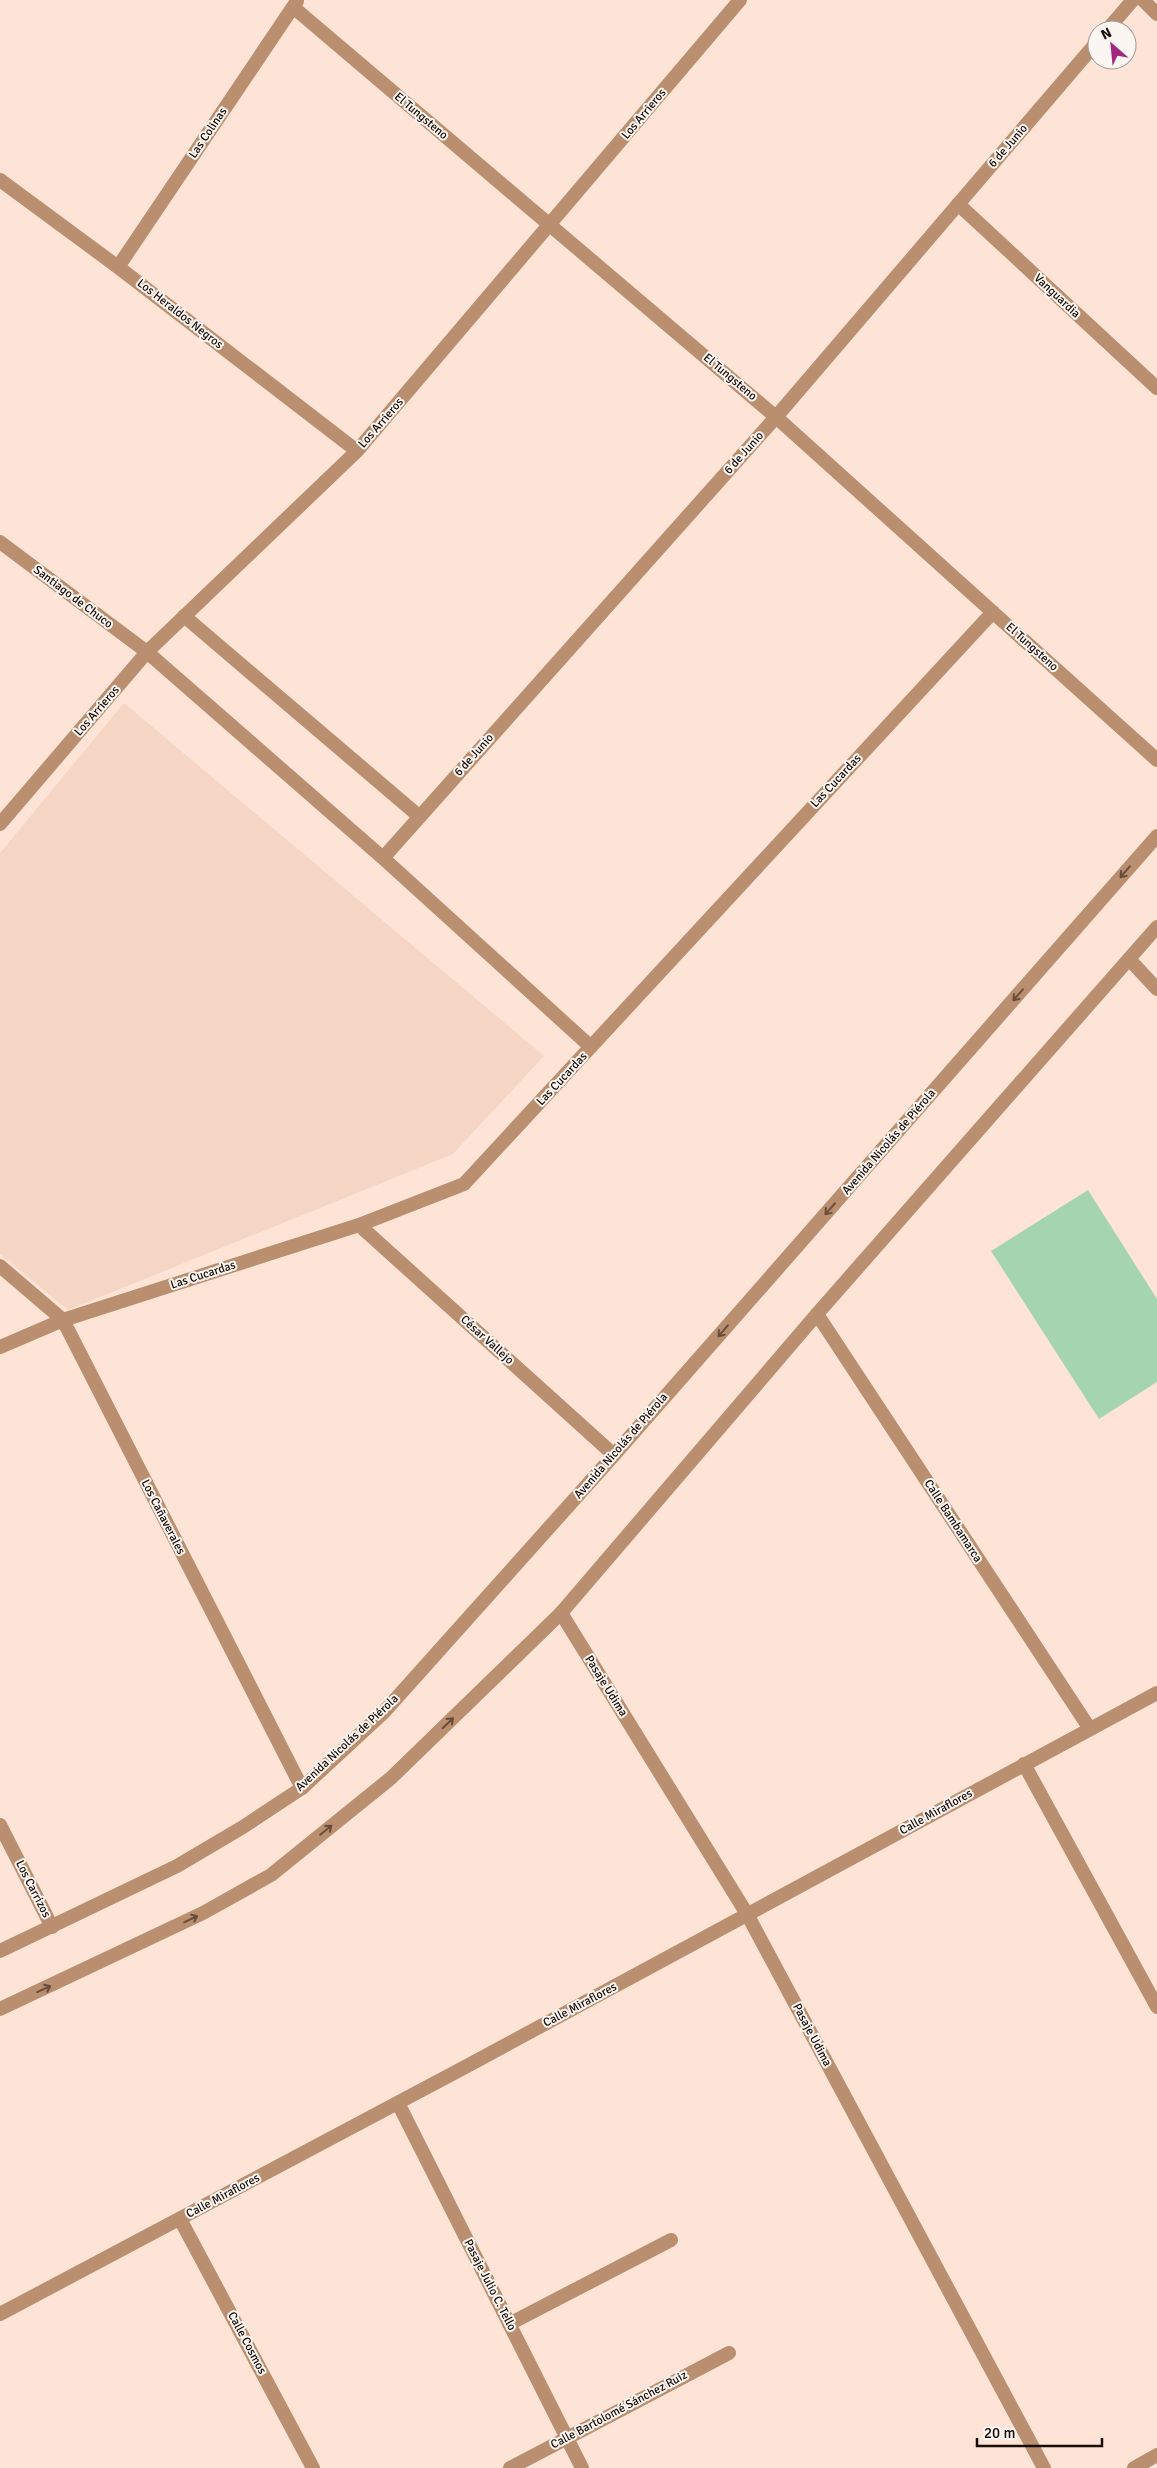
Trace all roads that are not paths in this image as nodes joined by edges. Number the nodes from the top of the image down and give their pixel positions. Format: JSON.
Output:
{"nodes":[{"id":1,"x":740,"y":0,"type":"edge"},
{"id":2,"x":1133,"y":0,"type":"edge"},
{"id":3,"x":1142,"y":0,"type":"edge"},
{"id":4,"x":295,"y":3,"type":"edge"},
{"id":5,"x":1157,"y":14,"type":"edge"},
{"id":6,"x":1116,"y":20,"type":"edge"},
{"id":7,"x":1087,"y":54,"type":"edge"},
{"id":8,"x":0,"y":180,"type":"edge"},
{"id":9,"x":958,"y":204,"type":"junction"},
{"id":10,"x":550,"y":225,"type":"junction"},
{"id":11,"x":118,"y":267,"type":"junction"},
{"id":12,"x":1157,"y":388,"type":"edge"},
{"id":13,"x":776,"y":416,"type":"junction"},
{"id":14,"x":357,"y":451,"type":"junction"},
{"id":15,"x":0,"y":542,"type":"edge"},
{"id":16,"x":993,"y":612,"type":"junction"},
{"id":17,"x":184,"y":616,"type":"junction"},
{"id":18,"x":147,"y":652,"type":"junction"},
{"id":19,"x":1157,"y":760,"type":"edge"},
{"id":20,"x":420,"y":817,"type":"junction"},
{"id":21,"x":0,"y":824,"type":"edge"},
{"id":22,"x":1157,"y":836,"type":"edge"},
{"id":23,"x":383,"y":858,"type":"junction"},
{"id":24,"x":1157,"y":927,"type":"edge"},
{"id":25,"x":1129,"y":959,"type":"junction"},
{"id":26,"x":1157,"y":989,"type":"edge"},
{"id":27,"x":591,"y":1047,"type":"junction"},
{"id":28,"x":359,"y":1225,"type":"junction"},
{"id":29,"x":0,"y":1266,"type":"edge"},
{"id":30,"x":817,"y":1314,"type":"junction"},
{"id":31,"x":62,"y":1320,"type":"junction"},
{"id":32,"x":0,"y":1347,"type":"edge"},
{"id":33,"x":614,"y":1455,"type":"junction"},
{"id":34,"x":561,"y":1613,"type":"junction"},
{"id":35,"x":1157,"y":1693,"type":"edge"},
{"id":36,"x":1090,"y":1729,"type":"junction"},
{"id":37,"x":1024,"y":1764,"type":"junction"},
{"id":38,"x":302,"y":1788,"type":"junction"},
{"id":39,"x":0,"y":1825,"type":"edge"},
{"id":40,"x":748,"y":1914,"type":"junction"},
{"id":41,"x":52,"y":1927,"type":"junction"},
{"id":42,"x":0,"y":1951,"type":"edge"},
{"id":43,"x":1157,"y":2007,"type":"edge"},
{"id":44,"x":0,"y":2009,"type":"edge"},
{"id":45,"x":398,"y":2103,"type":"junction"},
{"id":46,"x":180,"y":2219,"type":"junction"},
{"id":47,"x":671,"y":2240,"type":"dead end"},
{"id":48,"x":0,"y":2314,"type":"edge"},
{"id":49,"x":509,"y":2324,"type":"junction"},
{"id":50,"x":729,"y":2353,"type":"dead end"},
{"id":51,"x":567,"y":2438,"type":"junction"},
{"id":52,"x":1157,"y":2455,"type":"edge"},
{"id":53,"x":313,"y":2468,"type":"edge"},
{"id":54,"x":510,"y":2468,"type":"edge"},
{"id":55,"x":582,"y":2468,"type":"edge"},
{"id":56,"x":1044,"y":2468,"type":"edge"},
{"id":57,"x":1134,"y":2468,"type":"edge"}],
"edges":[{"from":1,"to":10,"type":"street","name":"Los Arrieros"},
{"from":2,"to":6,"type":"street"},
{"from":3,"to":5,"type":"street"},
{"from":4,"to":10,"type":"street","name":"El Tungsteno"},
{"from":4,"to":11,"type":"street","name":"Las Colinas"},
{"from":7,"to":9,"type":"street","name":"6 de Junio"},
{"from":8,"to":11,"type":"street","name":"Los Heraldos Negros"},
{"from":9,"to":12,"type":"street","name":"Vanguardia"},
{"from":9,"to":13,"type":"street","name":"6 de Junio"},
{"from":10,"to":13,"type":"street","name":"El Tungsteno"},
{"from":10,"to":14,"type":"street","name":"Los Arrieros"},
{"from":11,"to":14,"type":"street","name":"Los Heraldos Negros"},
{"from":13,"to":16,"type":"street","name":"El Tungsteno"},
{"from":13,"to":20,"type":"street","name":"6 de Junio"},
{"from":14,"to":17,"type":"street","name":"Los Arrieros"},
{"from":15,"to":18,"type":"street","name":"Santiago de Chuco"},
{"from":16,"to":19,"type":"street","name":"El Tungsteno"},
{"from":16,"to":27,"type":"street","name":"Las Cucardas"},
{"from":17,"to":18,"type":"street","name":"Los Arrieros"},
{"from":17,"to":20,"type":"street"},
{"from":18,"to":21,"type":"street","name":"Los Arrieros"},
{"from":18,"to":23,"type":"street","name":"Santiago de Chuco"},
{"from":20,"to":23,"type":"street","name":"6 de Junio"},
{"from":22,"to":33,"type":"street","name":"Avenida Nicolás de Piérola","one_way":true},
{"from":23,"to":27,"type":"street","name":"Santiago de Chuco"},
{"from":24,"to":25,"type":"street"},
{"from":25,"to":26,"type":"street"},
{"from":25,"to":30,"type":"street"},
{"from":27,"to":28,"type":"street","name":"Las Cucardas"},
{"from":28,"to":31,"type":"street","name":"Las Cucardas"},
{"from":28,"to":33,"type":"street","name":"César Vallejo"},
{"from":29,"to":31,"type":"street","name":"Los Cañaverales"},
{"from":30,"to":34,"type":"street"},
{"from":30,"to":36,"type":"street","name":"Calle Bambamarca"},
{"from":31,"to":32,"type":"street","name":"Las Cucardas"},
{"from":31,"to":38,"type":"street","name":"Los Cañaverales"},
{"from":33,"to":38,"type":"street","name":"Avenida Nicolás de Piérola"},
{"from":34,"to":40,"type":"street","name":"Pasaje Udima"},
{"from":44,"to":34,"type":"street","one_way":true},
{"from":35,"to":36,"type":"street","name":"Calle Miraflores"},
{"from":36,"to":37,"type":"street","name":"Calle Miraflores"},
{"from":37,"to":40,"type":"street","name":"Calle Miraflores"},
{"from":37,"to":43,"type":"street"},
{"from":38,"to":41,"type":"street","name":"Avenida Nicolás de Piérola"},
{"from":39,"to":41,"type":"street","name":"Los Carrizos"},
{"from":40,"to":45,"type":"street","name":"Calle Miraflores"},
{"from":40,"to":56,"type":"street","name":"Pasaje Udima"},
{"from":41,"to":42,"type":"street","name":"Avenida Nicolás de Piérola"},
{"from":45,"to":46,"type":"street","name":"Calle Miraflores"},
{"from":45,"to":49,"type":"street","name":"Pasaje Julio C. Tello"},
{"from":46,"to":48,"type":"street","name":"Calle Miraflores"},
{"from":46,"to":53,"type":"street","name":"Calle Cosmos"},
{"from":47,"to":49,"type":"street"},
{"from":49,"to":51,"type":"street","name":"Pasaje Julio C. Tello"},
{"from":50,"to":51,"type":"street","name":"Calle Bartolomé Sánchez Ruiz"},
{"from":51,"to":54,"type":"street","name":"Calle Bartolomé Sánchez Ruiz"},
{"from":51,"to":55,"type":"street","name":"Pasaje Julio C. Tello"},
{"from":52,"to":57,"type":"street"}]}
